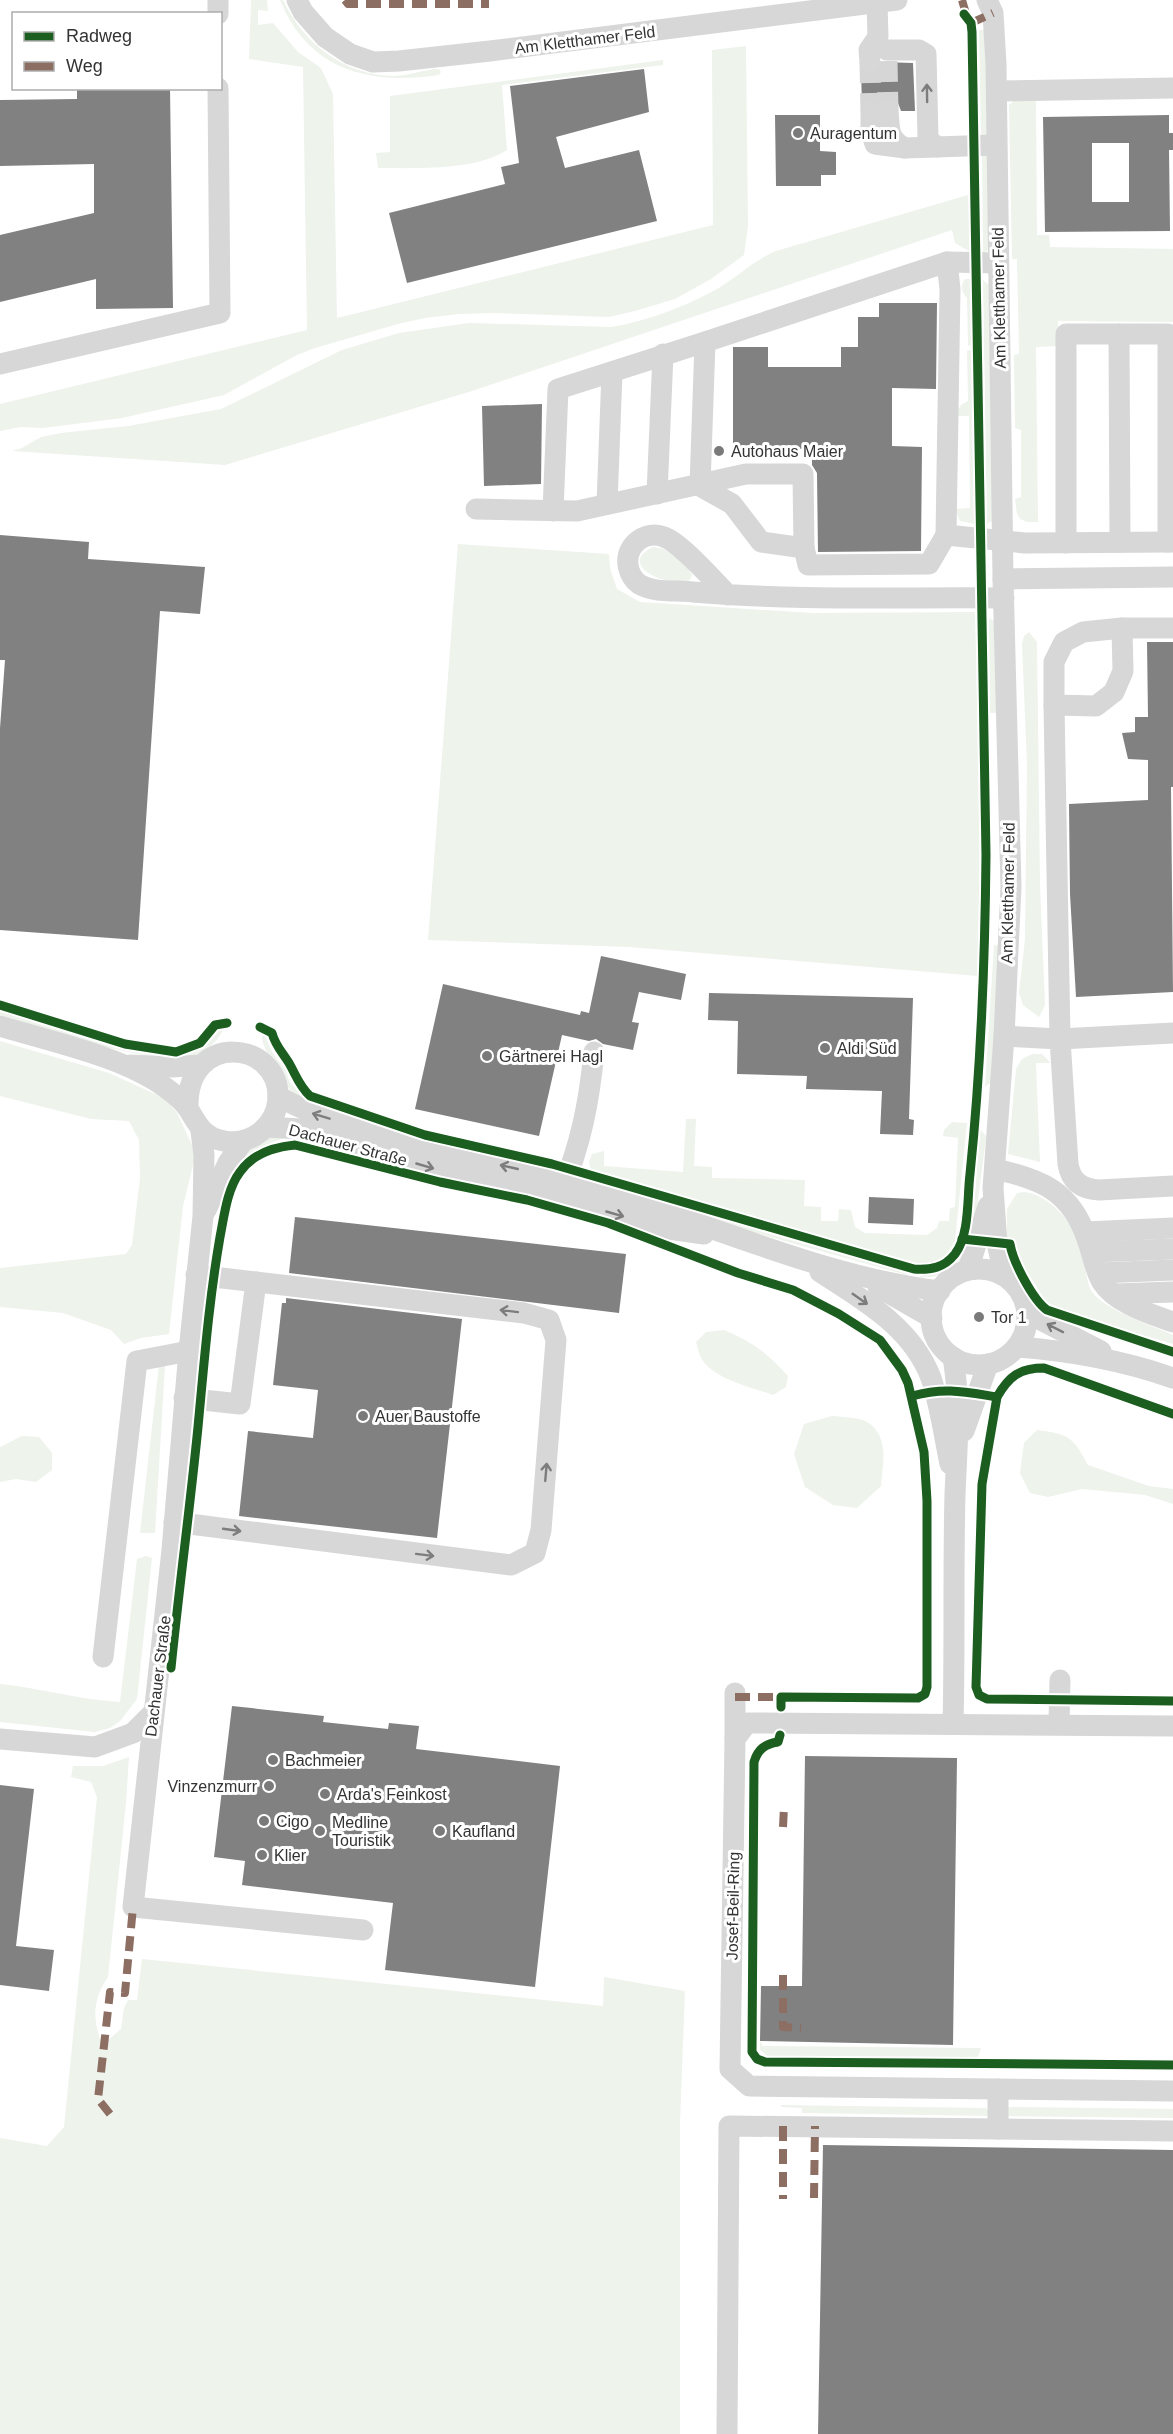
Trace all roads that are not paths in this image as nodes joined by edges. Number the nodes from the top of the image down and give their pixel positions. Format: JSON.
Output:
{"nodes":[{"id":1,"x":297,"y":0,"type":"edge"},
{"id":2,"x":987,"y":0,"type":"edge"},
{"id":3,"x":887,"y":1,"type":"edge"},
{"id":4,"x":1173,"y":88,"type":"edge"},
{"id":5,"x":218,"y":90,"type":"edge"},
{"id":6,"x":997,"y":91,"type":"junction"},
{"id":7,"x":880,"y":111,"type":"tunnel mouth"},
{"id":8,"x":996,"y":145,"type":"junction"},
{"id":9,"x":938,"y":147,"type":"junction"},
{"id":10,"x":947,"y":262,"type":"junction"},
{"id":11,"x":998,"y":263,"type":"junction"},
{"id":12,"x":1119,"y":334,"type":"junction"},
{"id":13,"x":705,"y":342,"type":"junction"},
{"id":14,"x":663,"y":354,"type":"junction"},
{"id":15,"x":0,"y":364,"type":"edge"},
{"id":16,"x":612,"y":372,"type":"junction"},
{"id":17,"x":700,"y":486,"type":"junction"},
{"id":18,"x":657,"y":494,"type":"junction"},
{"id":19,"x":607,"y":504,"type":"junction"},
{"id":20,"x":476,"y":509,"type":"dead end"},
{"id":21,"x":553,"y":511,"type":"junction"},
{"id":22,"x":946,"y":535,"type":"junction"},
{"id":23,"x":1003,"y":542,"type":"junction"},
{"id":24,"x":1120,"y":542,"type":"junction"},
{"id":25,"x":1171,"y":542,"type":"edge"},
{"id":26,"x":1066,"y":543,"type":"junction"},
{"id":27,"x":806,"y":557,"type":"junction"},
{"id":28,"x":1173,"y":577,"type":"edge"},
{"id":29,"x":1004,"y":589,"type":"junction"},
{"id":30,"x":728,"y":595,"type":"dead end"},
{"id":31,"x":811,"y":597,"type":"junction"},
{"id":32,"x":1122,"y":628,"type":"junction"},
{"id":33,"x":1173,"y":628,"type":"edge"},
{"id":34,"x":1054,"y":705,"type":"junction"},
{"id":35,"x":0,"y":1026,"type":"edge"},
{"id":36,"x":1173,"y":1033,"type":"edge"},
{"id":37,"x":1004,"y":1036,"type":"junction"},
{"id":38,"x":1060,"y":1039,"type":"junction"},
{"id":39,"x":594,"y":1052,"type":"dead end"},
{"id":40,"x":123,"y":1065,"type":"junction"},
{"id":41,"x":201,"y":1065,"type":"junction"},
{"id":42,"x":278,"y":1096,"type":"junction"},
{"id":43,"x":188,"y":1108,"type":"junction"},
{"id":44,"x":267,"y":1127,"type":"junction"},
{"id":45,"x":201,"y":1131,"type":"junction"},
{"id":46,"x":243,"y":1141,"type":"junction"},
{"id":47,"x":994,"y":1179,"type":"junction"},
{"id":48,"x":1173,"y":1186,"type":"edge"},
{"id":49,"x":562,"y":1189,"type":"junction"},
{"id":50,"x":1071,"y":1192,"type":"junction"},
{"id":51,"x":203,"y":1216,"type":"junction"},
{"id":52,"x":1173,"y":1228,"type":"edge"},
{"id":53,"x":1085,"y":1232,"type":"junction"},
{"id":54,"x":1173,"y":1249,"type":"edge"},
{"id":55,"x":1092,"y":1252,"type":"junction"},
{"id":56,"x":794,"y":1256,"type":"junction"},
{"id":57,"x":969,"y":1270,"type":"junction"},
{"id":58,"x":1173,"y":1270,"type":"edge"},
{"id":59,"x":1099,"y":1273,"type":"junction"},
{"id":60,"x":1004,"y":1274,"type":"junction"},
{"id":61,"x":196,"y":1275,"type":"junction"},
{"id":62,"x":862,"y":1278,"type":"junction"},
{"id":63,"x":256,"y":1282,"type":"junction"},
{"id":64,"x":940,"y":1291,"type":"junction"},
{"id":65,"x":1173,"y":1292,"type":"edge"},
{"id":66,"x":1116,"y":1294,"type":"junction"},
{"id":67,"x":1173,"y":1311,"type":"edge"},
{"id":68,"x":1145,"y":1312,"type":"junction"},
{"id":69,"x":1027,"y":1313,"type":"junction"},
{"id":70,"x":932,"y":1318,"type":"junction"},
{"id":71,"x":1173,"y":1322,"type":"edge"},
{"id":72,"x":1017,"y":1347,"type":"junction"},
{"id":73,"x":189,"y":1351,"type":"junction"},
{"id":74,"x":953,"y":1357,"type":"junction"},
{"id":75,"x":1121,"y":1361,"type":"junction"},
{"id":76,"x":988,"y":1365,"type":"junction"},
{"id":77,"x":1173,"y":1378,"type":"edge"},
{"id":78,"x":184,"y":1398,"type":"junction"},
{"id":79,"x":959,"y":1449,"type":"junction"},
{"id":80,"x":956,"y":1493,"type":"junction"},
{"id":81,"x":174,"y":1522,"type":"junction"},
{"id":82,"x":103,"y":1657,"type":"dead end"},
{"id":83,"x":1060,"y":1680,"type":"dead end"},
{"id":84,"x":735,"y":1693,"type":"dead end"},
{"id":85,"x":153,"y":1713,"type":"junction"},
{"id":86,"x":953,"y":1723,"type":"junction"},
{"id":87,"x":1059,"y":1724,"type":"junction"},
{"id":88,"x":1173,"y":1726,"type":"edge"},
{"id":89,"x":0,"y":1739,"type":"edge"},
{"id":90,"x":735,"y":1739,"type":"junction"},
{"id":91,"x":363,"y":1930,"type":"dead end"},
{"id":92,"x":998,"y":2089,"type":"junction"},
{"id":93,"x":1173,"y":2091,"type":"edge"},
{"id":94,"x":998,"y":2129,"type":"junction"},
{"id":95,"x":1173,"y":2131,"type":"edge"},
{"id":96,"x":727,"y":2434,"type":"edge"}],
"edges":[{"from":1,"to":3,"type":"street","name":"Am Kletthamer Feld"},
{"from":2,"to":6,"type":"street","name":"Am Kletthamer Feld"},
{"from":9,"to":3,"type":"street","one_way":true},
{"from":4,"to":6,"type":"street"},
{"from":5,"to":15,"type":"street"},
{"from":6,"to":8,"type":"street","name":"Am Kletthamer Feld"},
{"from":7,"to":9,"type":"street"},
{"from":8,"to":9,"type":"street"},
{"from":8,"to":11,"type":"street","name":"Am Kletthamer Feld"},
{"from":10,"to":11,"type":"street"},
{"from":10,"to":13,"type":"street"},
{"from":10,"to":22,"type":"street"},
{"from":11,"to":23,"type":"street","name":"Am Kletthamer Feld"},
{"from":12,"to":24,"type":"street"},
{"from":12,"to":25,"type":"street"},
{"from":12,"to":26,"type":"street"},
{"from":13,"to":14,"type":"street"},
{"from":13,"to":17,"type":"street"},
{"from":14,"to":16,"type":"street"},
{"from":14,"to":18,"type":"street"},
{"from":16,"to":19,"type":"street"},
{"from":16,"to":21,"type":"street"},
{"from":17,"to":18,"type":"street"},
{"from":17,"to":27,"type":"street"},
{"from":17,"to":27,"type":"street"},
{"from":18,"to":19,"type":"street"},
{"from":19,"to":21,"type":"street"},
{"from":20,"to":21,"type":"street"},
{"from":22,"to":23,"type":"street"},
{"from":22,"to":27,"type":"street"},
{"from":23,"to":26,"type":"street"},
{"from":23,"to":29,"type":"street","name":"Am Kletthamer Feld"},
{"from":24,"to":25,"type":"street"},
{"from":24,"to":26,"type":"street"},
{"from":27,"to":31,"type":"street"},
{"from":28,"to":29,"type":"street"},
{"from":29,"to":31,"type":"street"},
{"from":29,"to":37,"type":"street","name":"Am Kletthamer Feld"},
{"from":30,"to":31,"type":"street"},
{"from":32,"to":33,"type":"street"},
{"from":32,"to":34,"type":"street"},
{"from":32,"to":34,"type":"street"},
{"from":34,"to":38,"type":"street"},
{"from":35,"to":40,"type":"street","name":"Dachauer Straße"},
{"from":36,"to":38,"type":"street"},
{"from":37,"to":38,"type":"street"},
{"from":37,"to":47,"type":"street","name":"Am Kletthamer Feld"},
{"from":38,"to":50,"type":"street"},
{"from":39,"to":49,"type":"street"},
{"from":40,"to":41,"type":"street","name":"Dachauer Straße"},
{"from":40,"to":43,"type":"street","name":"Dachauer Straße"},
{"from":41,"to":42,"type":"street","name":"Dachauer Straße"},
{"from":41,"to":43,"type":"street"},
{"from":42,"to":44,"type":"street","name":"Dachauer Straße"},
{"from":49,"to":42,"type":"street","name":"Dachauer Straße","one_way":true},
{"from":43,"to":45,"type":"street","name":"Dachauer Straße"},
{"from":44,"to":46,"type":"street","name":"Dachauer Straße"},
{"from":44,"to":49,"type":"street","name":"Dachauer Straße","one_way":true},
{"from":45,"to":46,"type":"street"},
{"from":45,"to":51,"type":"street","name":"Dachauer Straße"},
{"from":46,"to":51,"type":"street","name":"Dachauer Straße"},
{"from":47,"to":50,"type":"street"},
{"from":47,"to":57,"type":"street","name":"Am Kletthamer Feld"},
{"from":47,"to":60,"type":"street","name":"Am Kletthamer Feld"},
{"from":48,"to":50,"type":"street"},
{"from":49,"to":56,"type":"street","name":"Dachauer Straße"},
{"from":50,"to":53,"type":"street"},
{"from":51,"to":61,"type":"street","name":"Dachauer Straße"},
{"from":52,"to":53,"type":"street"},
{"from":53,"to":55,"type":"street"},
{"from":54,"to":55,"type":"street"},
{"from":55,"to":59,"type":"street"},
{"from":56,"to":62,"type":"street","name":"Dachauer Straße"},
{"from":56,"to":80,"type":"street","one_way":true},
{"from":57,"to":60,"type":"street"},
{"from":57,"to":64,"type":"street"},
{"from":58,"to":59,"type":"street"},
{"from":59,"to":66,"type":"street"},
{"from":60,"to":69,"type":"street"},
{"from":61,"to":63,"type":"street"},
{"from":61,"to":73,"type":"street","name":"Dachauer Straße"},
{"from":62,"to":64,"type":"street","name":"Dachauer Straße"},
{"from":62,"to":70,"type":"street","name":"Dachauer Straße"},
{"from":63,"to":78,"type":"street"},
{"from":81,"to":63,"type":"street","one_way":true},
{"from":64,"to":70,"type":"street"},
{"from":65,"to":66,"type":"street"},
{"from":66,"to":68,"type":"street"},
{"from":67,"to":68,"type":"street"},
{"from":68,"to":71,"type":"street"},
{"from":69,"to":72,"type":"street"},
{"from":75,"to":69,"type":"street","one_way":true},
{"from":70,"to":74,"type":"street"},
{"from":72,"to":75,"type":"street"},
{"from":72,"to":76,"type":"street"},
{"from":73,"to":78,"type":"street","name":"Dachauer Straße"},
{"from":73,"to":82,"type":"street"},
{"from":74,"to":76,"type":"street"},
{"from":74,"to":79,"type":"street"},
{"from":75,"to":77,"type":"street"},
{"from":76,"to":79,"type":"street"},
{"from":78,"to":81,"type":"street","name":"Dachauer Straße"},
{"from":79,"to":80,"type":"street"},
{"from":80,"to":86,"type":"street"},
{"from":81,"to":85,"type":"street","name":"Dachauer Straße"},
{"from":83,"to":87,"type":"street"},
{"from":84,"to":90,"type":"street","name":"Josef-Beil-Ring"},
{"from":85,"to":89,"type":"street"},
{"from":85,"to":91,"type":"street","name":"Dachauer Straße"},
{"from":86,"to":87,"type":"street"},
{"from":86,"to":90,"type":"street"},
{"from":87,"to":88,"type":"street"},
{"from":90,"to":92,"type":"street","name":"Josef-Beil-Ring"},
{"from":92,"to":93,"type":"street","name":"Josef-Beil-Ring"},
{"from":92,"to":94,"type":"street"},
{"from":94,"to":95,"type":"street"},
{"from":94,"to":96,"type":"street"}]}
